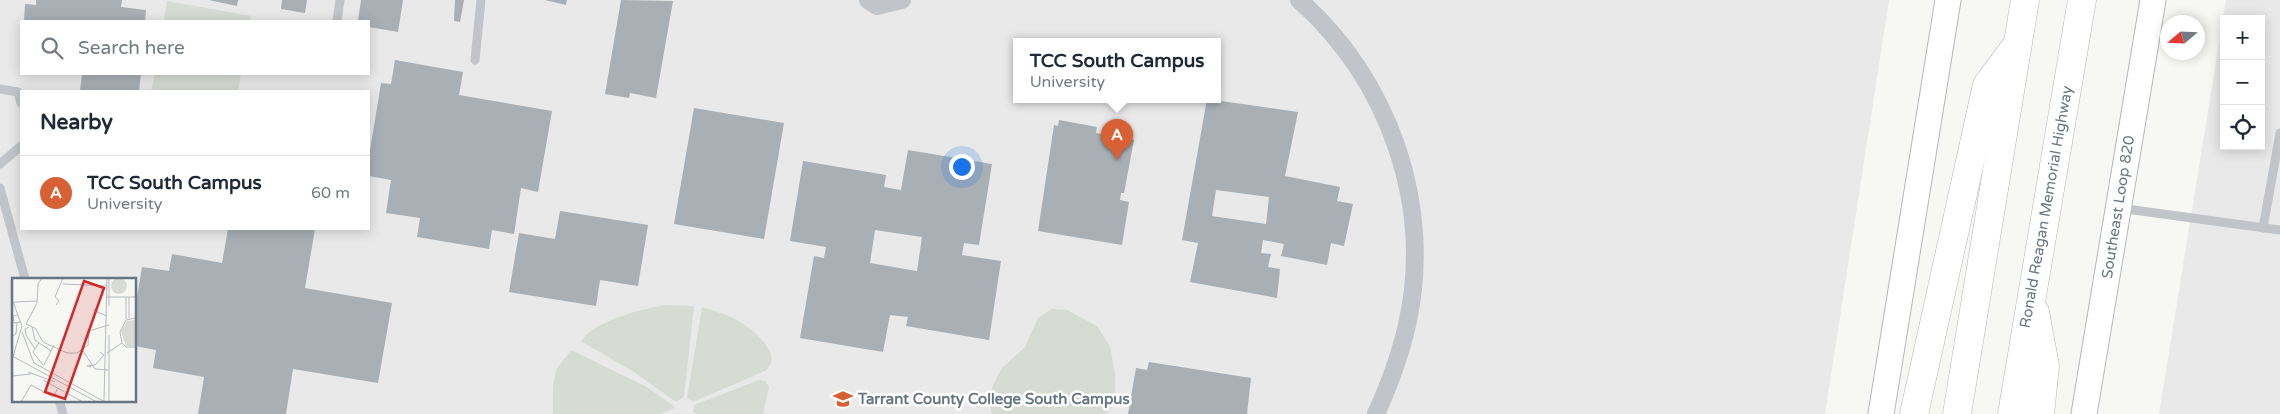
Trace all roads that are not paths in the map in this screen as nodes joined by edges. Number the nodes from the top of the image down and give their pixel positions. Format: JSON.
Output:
{"nodes":[{"id":1,"x":340,"y":0,"type":"edge"},
{"id":2,"x":481,"y":0,"type":"edge"},
{"id":3,"x":868,"y":0,"type":"edge"},
{"id":4,"x":902,"y":0,"type":"edge"},
{"id":5,"x":1299,"y":0,"type":"edge"},
{"id":6,"x":1948,"y":0,"type":"edge"},
{"id":7,"x":2025,"y":0,"type":"edge"},
{"id":8,"x":2082,"y":0,"type":"edge"},
{"id":9,"x":2152,"y":0,"type":"edge"},
{"id":10,"x":337,"y":20,"type":"edge"},
{"id":11,"x":2018,"y":43,"type":"junction"},
{"id":12,"x":475,"y":60,"type":"dead end"},
{"id":13,"x":0,"y":89,"type":"edge"},
{"id":14,"x":20,"y":99,"type":"edge"},
{"id":15,"x":2280,"y":134,"type":"edge"},
{"id":16,"x":20,"y":147,"type":"edge"},
{"id":17,"x":0,"y":164,"type":"edge"},
{"id":18,"x":0,"y":188,"type":"edge"},
{"id":19,"x":2118,"y":208,"type":"junction"},
{"id":20,"x":2263,"y":228,"type":"junction"},
{"id":21,"x":2280,"y":230,"type":"edge"},
{"id":22,"x":25,"y":278,"type":"edge"},
{"id":23,"x":2031,"y":292,"type":"junction"},
{"id":24,"x":1376,"y":414,"type":"edge"},
{"id":25,"x":1881,"y":414,"type":"edge"},
{"id":26,"x":1914,"y":414,"type":"edge"},
{"id":27,"x":1957,"y":414,"type":"edge"},
{"id":28,"x":2012,"y":414,"type":"edge"},
{"id":29,"x":2040,"y":414,"type":"edge"},
{"id":30,"x":2084,"y":414,"type":"edge"}],
"edges":[{"from":1,"to":10,"type":"lane"},
{"from":2,"to":12,"type":"lane"},
{"from":3,"to":4,"type":"street"},
{"from":5,"to":24,"type":"street"},
{"from":6,"to":25,"type":"main road"},
{"from":7,"to":11,"type":"highway"},
{"from":8,"to":23,"type":"highway","name":"Ronald Reagan Memorial Highway"},
{"from":9,"to":19,"type":"main road","name":"Southeast Loop 820"},
{"from":11,"to":26,"type":"highway"},
{"from":11,"to":27,"type":"highway"},
{"from":13,"to":14,"type":"lane"},
{"from":15,"to":20,"type":"lane"},
{"from":16,"to":17,"type":"lane"},
{"from":18,"to":22,"type":"lane"},
{"from":19,"to":20,"type":"lane"},
{"from":19,"to":30,"type":"main road","name":"Southeast Loop 820"},
{"from":20,"to":21,"type":"lane"},
{"from":23,"to":28,"type":"highway","name":"Ronald Reagan Memorial Highway"},
{"from":23,"to":29,"type":"highway"}]}
